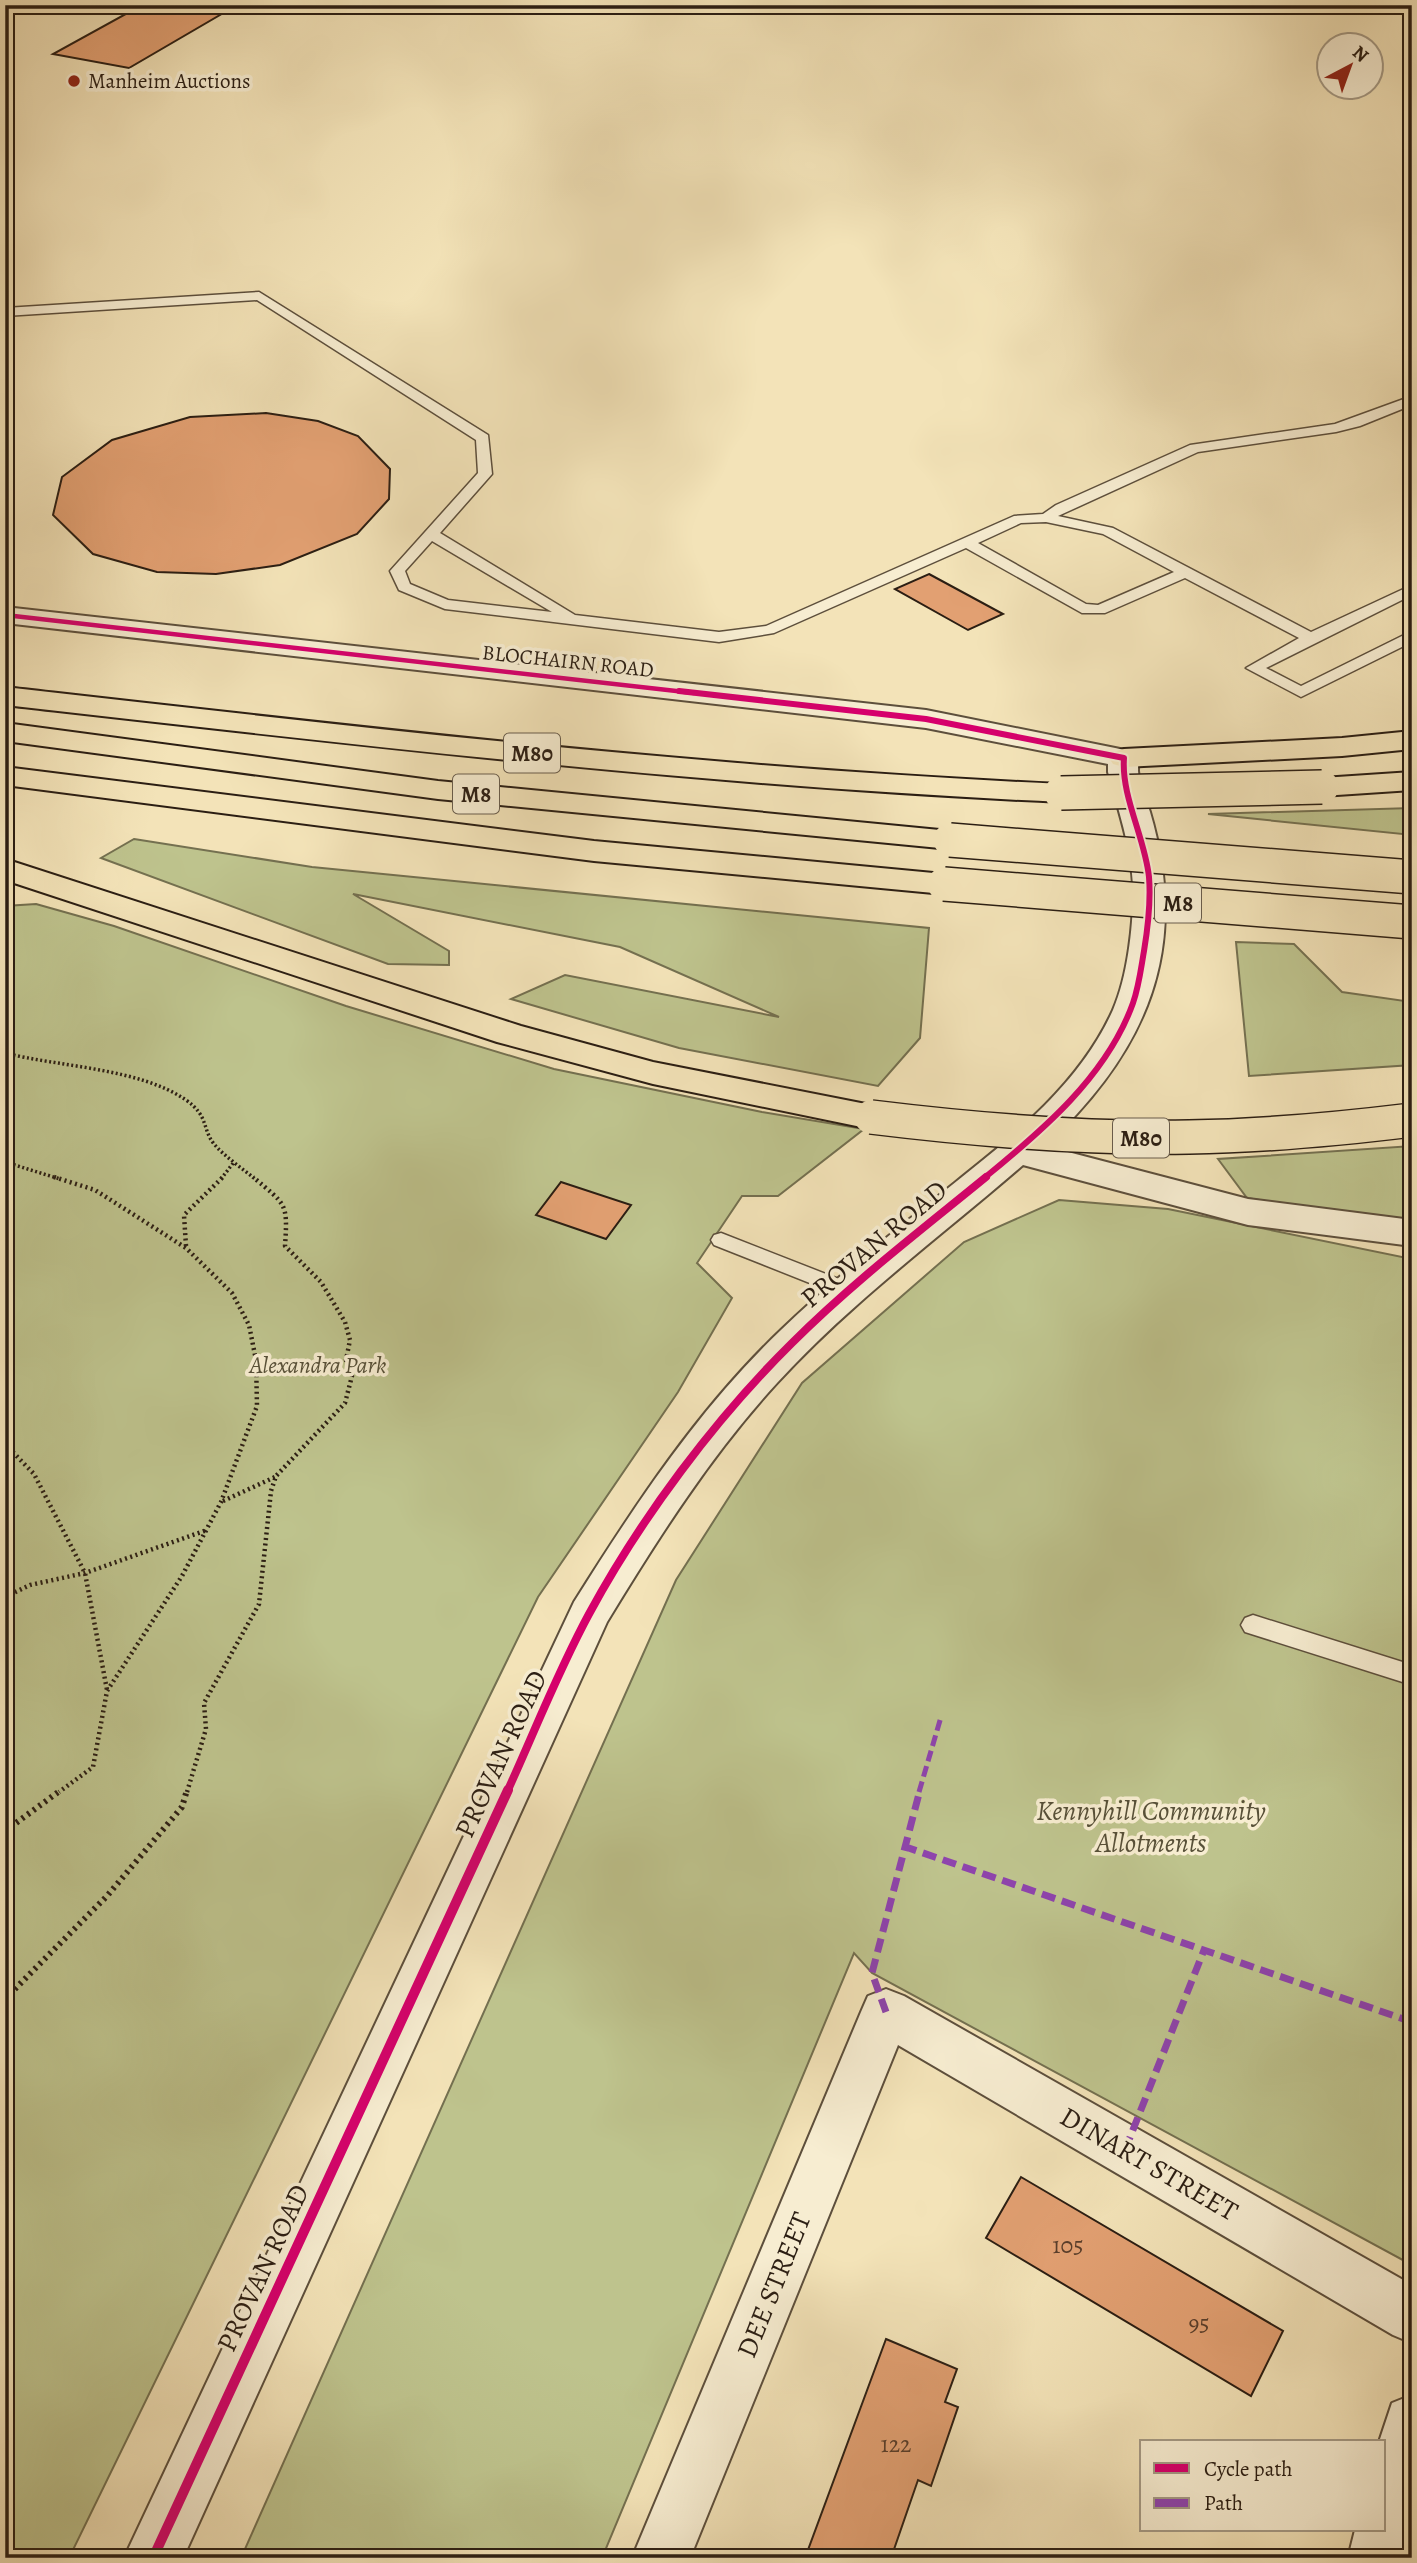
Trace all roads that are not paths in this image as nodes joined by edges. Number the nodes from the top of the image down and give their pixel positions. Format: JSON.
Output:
{"nodes":[{"id":1,"x":23,"y":5,"type":"edge"},
{"id":2,"x":5,"y":15,"type":"edge"},
{"id":3,"x":5,"y":312,"type":"edge"},
{"id":4,"x":1412,"y":400,"type":"edge"},
{"id":5,"x":1046,"y":518,"type":"junction"},
{"id":6,"x":431,"y":534,"type":"junction"},
{"id":7,"x":968,"y":543,"type":"junction"},
{"id":8,"x":1185,"y":572,"type":"junction"},
{"id":9,"x":1412,"y":589,"type":"edge"},
{"id":10,"x":5,"y":615,"type":"edge"},
{"id":11,"x":574,"y":620,"type":"junction"},
{"id":12,"x":1412,"y":636,"type":"edge"},
{"id":13,"x":1311,"y":638,"type":"junction"},
{"id":14,"x":5,"y":696,"type":"edge"},
{"id":15,"x":5,"y":732,"type":"edge"},
{"id":16,"x":1412,"y":740,"type":"edge"},
{"id":17,"x":1124,"y":758,"type":"junction"},
{"id":18,"x":5,"y":776,"type":"edge"},
{"id":19,"x":1412,"y":781,"type":"edge"},
{"id":20,"x":5,"y":869,"type":"edge"},
{"id":21,"x":1412,"y":877,"type":"edge"},
{"id":22,"x":1412,"y":922,"type":"edge"},
{"id":23,"x":1412,"y":1120,"type":"edge"},
{"id":24,"x":1017,"y":1151,"type":"junction"},
{"id":25,"x":1412,"y":1233,"type":"edge"},
{"id":26,"x":721,"y":1240,"type":"dead end"},
{"id":27,"x":847,"y":1290,"type":"junction"},
{"id":28,"x":1253,"y":1625,"type":"dead end"},
{"id":29,"x":1412,"y":1675,"type":"edge"},
{"id":30,"x":886,"y":2012,"type":"joint"},
{"id":31,"x":1412,"y":2316,"type":"edge"},
{"id":32,"x":1412,"y":2423,"type":"edge"},
{"id":33,"x":1386,"y":2523,"type":"edge"},
{"id":34,"x":1384,"y":2532,"type":"edge"},
{"id":35,"x":153,"y":2558,"type":"edge"},
{"id":36,"x":661,"y":2558,"type":"edge"},
{"id":37,"x":1377,"y":2558,"type":"edge"}],
"edges":[{"from":1,"to":2,"type":"lane"},
{"from":3,"to":6,"type":"lane"},
{"from":4,"to":5,"type":"lane"},
{"from":5,"to":7,"type":"lane"},
{"from":5,"to":8,"type":"lane"},
{"from":6,"to":11,"type":"lane"},
{"from":6,"to":11,"type":"lane"},
{"from":7,"to":8,"type":"lane"},
{"from":7,"to":11,"type":"lane"},
{"from":8,"to":13,"type":"lane"},
{"from":9,"to":13,"type":"lane"},
{"from":10,"to":17,"type":"street","name":"BLOCHAIRN ROAD"},
{"from":12,"to":13,"type":"lane"},
{"from":14,"to":19,"type":"highway","number":"M80","bridge":true},
{"from":15,"to":21,"type":"highway","number":"M8","bridge":true},
{"from":16,"to":17,"type":"highway"},
{"from":17,"to":24,"type":"street","name":"PROVAN ROAD"},
{"from":18,"to":22,"type":"highway","number":"M8","bridge":true},
{"from":20,"to":23,"type":"highway","number":"M80","bridge":true},
{"from":24,"to":25,"type":"street"},
{"from":24,"to":27,"type":"street","name":"PROVAN ROAD"},
{"from":26,"to":27,"type":"lane"},
{"from":27,"to":35,"type":"street","name":"PROVAN ROAD"},
{"from":28,"to":29,"type":"lane"},
{"from":30,"to":31,"type":"street","name":"DINART STREET"},
{"from":30,"to":36,"type":"street","name":"DEE STREET"},
{"from":32,"to":33,"type":"street"},
{"from":34,"to":37,"type":"street"}]}
